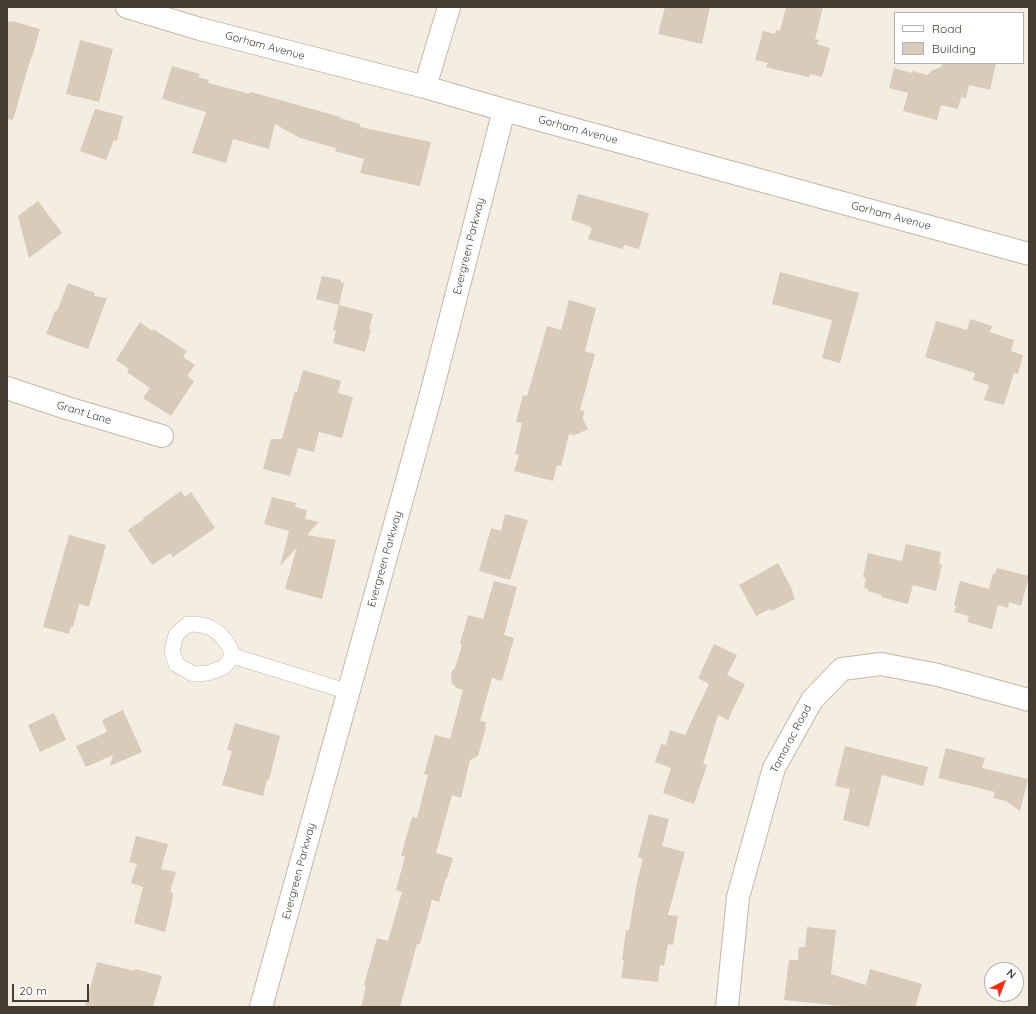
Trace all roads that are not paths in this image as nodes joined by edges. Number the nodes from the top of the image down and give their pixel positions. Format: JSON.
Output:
{"nodes":[{"id":1,"x":127,"y":7,"type":"edge"},
{"id":2,"x":449,"y":7,"type":"edge"},
{"id":3,"x":425,"y":87,"type":"junction"},
{"id":4,"x":504,"y":110,"type":"junction"},
{"id":5,"x":1029,"y":254,"type":"edge"},
{"id":6,"x":7,"y":388,"type":"edge"},
{"id":7,"x":162,"y":436,"type":"dead end"},
{"id":8,"x":233,"y":656,"type":"dead end"},
{"id":9,"x":348,"y":692,"type":"junction"},
{"id":10,"x":1029,"y":700,"type":"edge"},
{"id":11,"x":261,"y":1007,"type":"edge"},
{"id":12,"x":727,"y":1007,"type":"edge"}],
"edges":[{"from":1,"to":3,"type":"street","name":"Gorham Avenue"},
{"from":2,"to":3,"type":"street"},
{"from":3,"to":4,"type":"street","name":"Gorham Avenue"},
{"from":4,"to":5,"type":"street","name":"Gorham Avenue"},
{"from":4,"to":9,"type":"street","name":"Evergreen Parkway"},
{"from":6,"to":7,"type":"street","name":"Grant Lane"},
{"from":8,"to":9,"type":"lane"},
{"from":9,"to":11,"type":"street","name":"Evergreen Parkway"},
{"from":10,"to":12,"type":"street","name":"Tamarac Road"}]}
